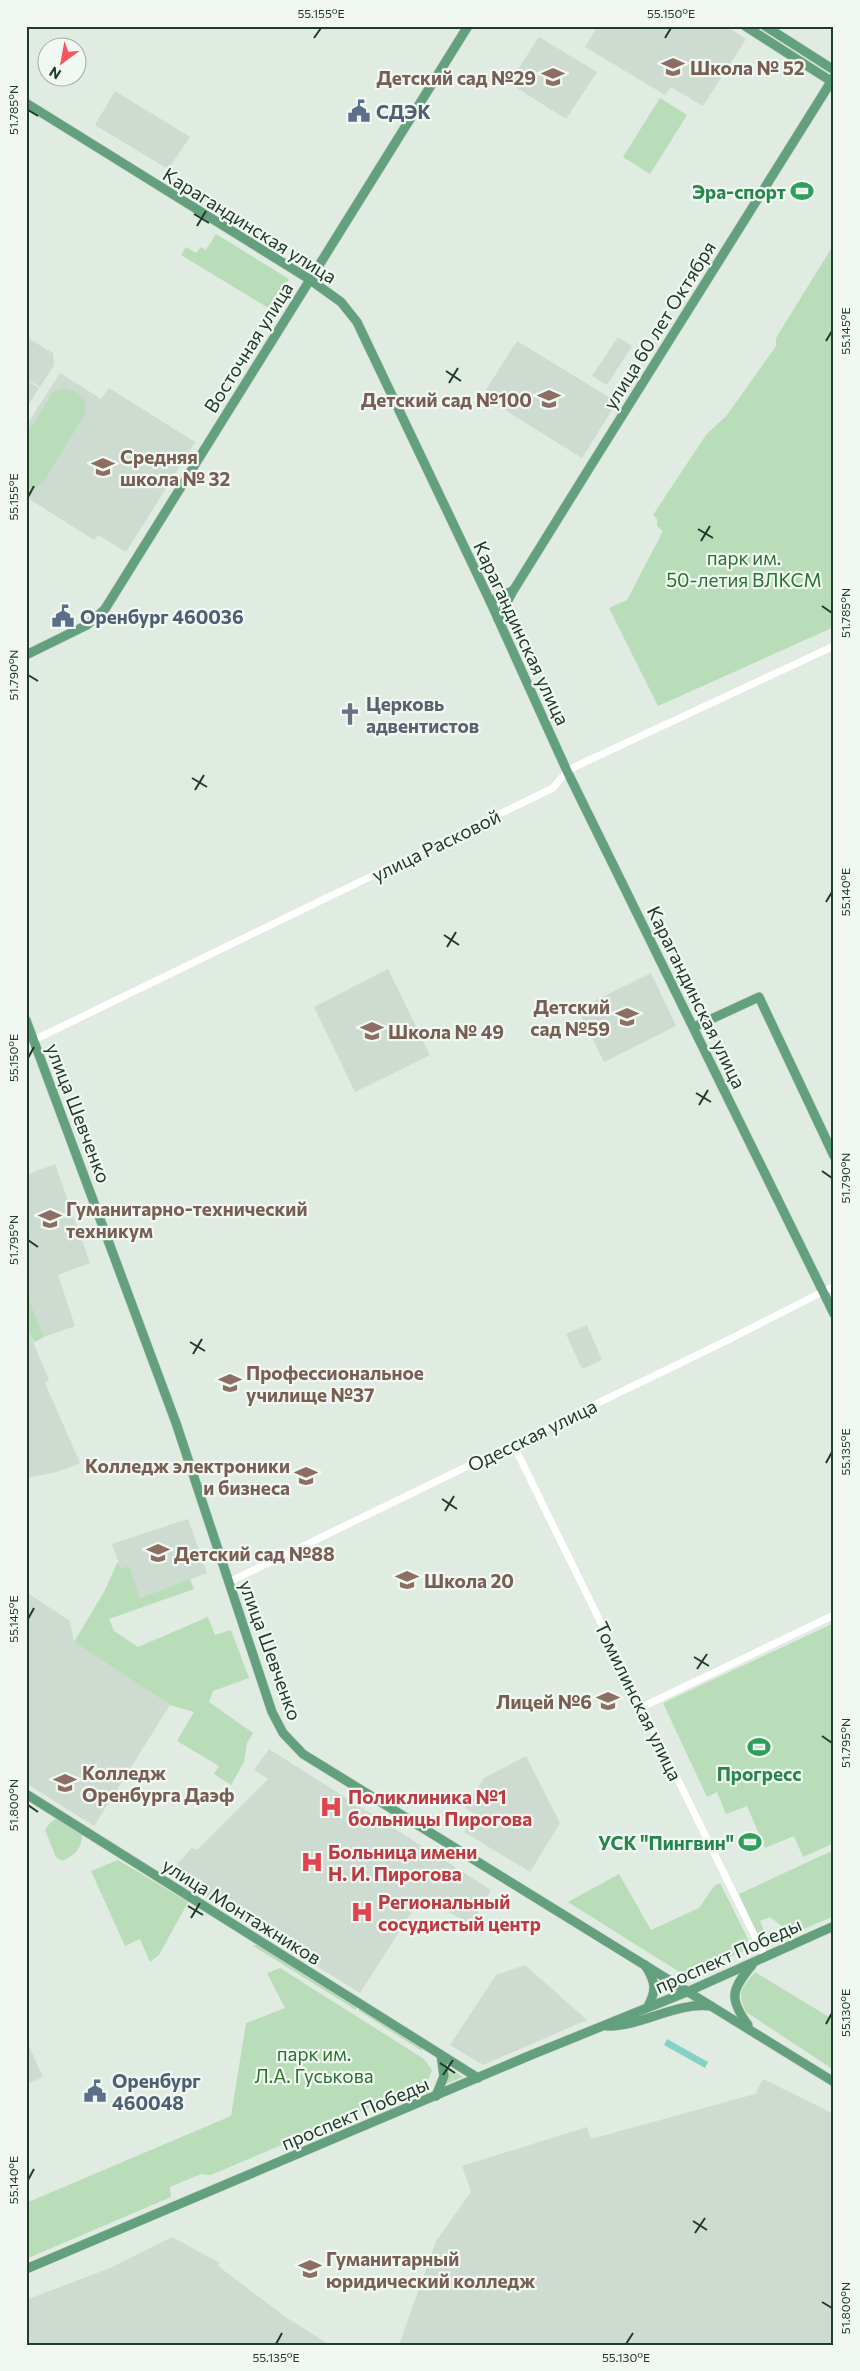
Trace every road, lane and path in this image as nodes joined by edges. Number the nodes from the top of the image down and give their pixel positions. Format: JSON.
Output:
{"nodes":[{"id":1,"x":468,"y":26,"type":"edge"},
{"id":2,"x":745,"y":26,"type":"edge"},
{"id":3,"x":765,"y":26,"type":"edge"},
{"id":4,"x":834,"y":70,"type":"edge"},
{"id":5,"x":833,"y":80,"type":"edge"},
{"id":6,"x":26,"y":103,"type":"edge"},
{"id":7,"x":309,"y":279,"type":"junction"},
{"id":8,"x":513,"y":591,"type":"junction"},
{"id":9,"x":490,"y":601,"type":"junction"},
{"id":10,"x":498,"y":618,"type":"junction"},
{"id":11,"x":834,"y":646,"type":"edge"},
{"id":12,"x":26,"y":655,"type":"edge"},
{"id":13,"x":568,"y":771,"type":"junction"},
{"id":14,"x":26,"y":1020,"type":"edge"},
{"id":15,"x":694,"y":1027,"type":"junction"},
{"id":16,"x":34,"y":1040,"type":"junction"},
{"id":17,"x":834,"y":1156,"type":"edge"},
{"id":18,"x":834,"y":1286,"type":"edge"},
{"id":19,"x":823,"y":1291,"type":"junction"},
{"id":20,"x":834,"y":1314,"type":"edge"},
{"id":21,"x":513,"y":1444,"type":"junction"},
{"id":22,"x":229,"y":1582,"type":"junction"},
{"id":23,"x":834,"y":1615,"type":"edge"},
{"id":24,"x":642,"y":1706,"type":"junction"},
{"id":25,"x":26,"y":1794,"type":"edge"},
{"id":26,"x":834,"y":1926,"type":"edge"},
{"id":27,"x":765,"y":1957,"type":"junction"},
{"id":28,"x":754,"y":1962,"type":"junction"},
{"id":29,"x":644,"y":1963,"type":"junction"},
{"id":30,"x":689,"y":1991,"type":"junction"},
{"id":31,"x":715,"y":2007,"type":"junction"},
{"id":32,"x":647,"y":2008,"type":"junction"},
{"id":33,"x":602,"y":2026,"type":"junction"},
{"id":34,"x":752,"y":2030,"type":"junction"},
{"id":35,"x":442,"y":2055,"type":"junction"},
{"id":36,"x":478,"y":2078,"type":"junction"},
{"id":37,"x":834,"y":2082,"type":"edge"},
{"id":38,"x":436,"y":2096,"type":"junction"},
{"id":39,"x":26,"y":2269,"type":"edge"}],
"edges":[{"from":1,"to":7,"type":"main road","name":"Восточная улица"},
{"from":2,"to":5,"type":"main road"},
{"from":3,"to":4,"type":"main road"},
{"from":5,"to":8,"type":"main road","name":"улица 60 лет Октября"},
{"from":6,"to":7,"type":"main road","name":"Карагандинская улица"},
{"from":7,"to":9,"type":"main road","name":"Карагандинская улица"},
{"from":7,"to":12,"type":"main road","name":"Восточная улица"},
{"from":8,"to":9,"type":"main road"},
{"from":8,"to":10,"type":"main road","name":"улица 60 лет Октября"},
{"from":9,"to":10,"type":"main road","name":"Карагандинская улица"},
{"from":10,"to":13,"type":"main road","name":"Карагандинская улица"},
{"from":11,"to":13,"type":"street","name":"улица Расковой"},
{"from":13,"to":15,"type":"main road","name":"Карагандинская улица"},
{"from":13,"to":16,"type":"street","name":"улица Расковой"},
{"from":14,"to":16,"type":"main road","name":"улица Шевченко"},
{"from":15,"to":17,"type":"main road"},
{"from":15,"to":19,"type":"main road","name":"Карагандинская улица"},
{"from":16,"to":22,"type":"main road","name":"улица Шевченко"},
{"from":18,"to":19,"type":"street","name":"Одесская улица"},
{"from":19,"to":20,"type":"main road","name":"Карагандинская улица"},
{"from":19,"to":21,"type":"street","name":"Одесская улица"},
{"from":21,"to":22,"type":"street","name":"Одесская улица"},
{"from":21,"to":24,"type":"street","name":"Томилинская улица"},
{"from":22,"to":29,"type":"main road","name":"улица Шевченко"},
{"from":23,"to":24,"type":"street"},
{"from":24,"to":27,"type":"street","name":"Томилинская улица"},
{"from":25,"to":35,"type":"main road","name":"улица Монтажников"},
{"from":26,"to":27,"type":"main road","name":"проспект Победы"},
{"from":27,"to":28,"type":"main road","name":"проспект Победы"},
{"from":28,"to":30,"type":"main road","name":"проспект Победы"},
{"from":28,"to":34,"type":"main road"},
{"from":29,"to":30,"type":"main road","name":"улица Шевченко"},
{"from":29,"to":32,"type":"main road"},
{"from":30,"to":31,"type":"main road","name":"улица Шевченко"},
{"from":30,"to":32,"type":"main road","name":"проспект Победы"},
{"from":31,"to":33,"type":"main road"},
{"from":31,"to":34,"type":"main road","name":"улица Шевченко"},
{"from":32,"to":33,"type":"main road","name":"проспект Победы"},
{"from":33,"to":36,"type":"main road","name":"проспект Победы"},
{"from":34,"to":37,"type":"main road","name":"улица Шевченко"},
{"from":35,"to":36,"type":"main road","name":"улица Монтажников"},
{"from":35,"to":38,"type":"main road"},
{"from":36,"to":38,"type":"main road","name":"проспект Победы"},
{"from":38,"to":39,"type":"main road","name":"проспект Победы"}]}
